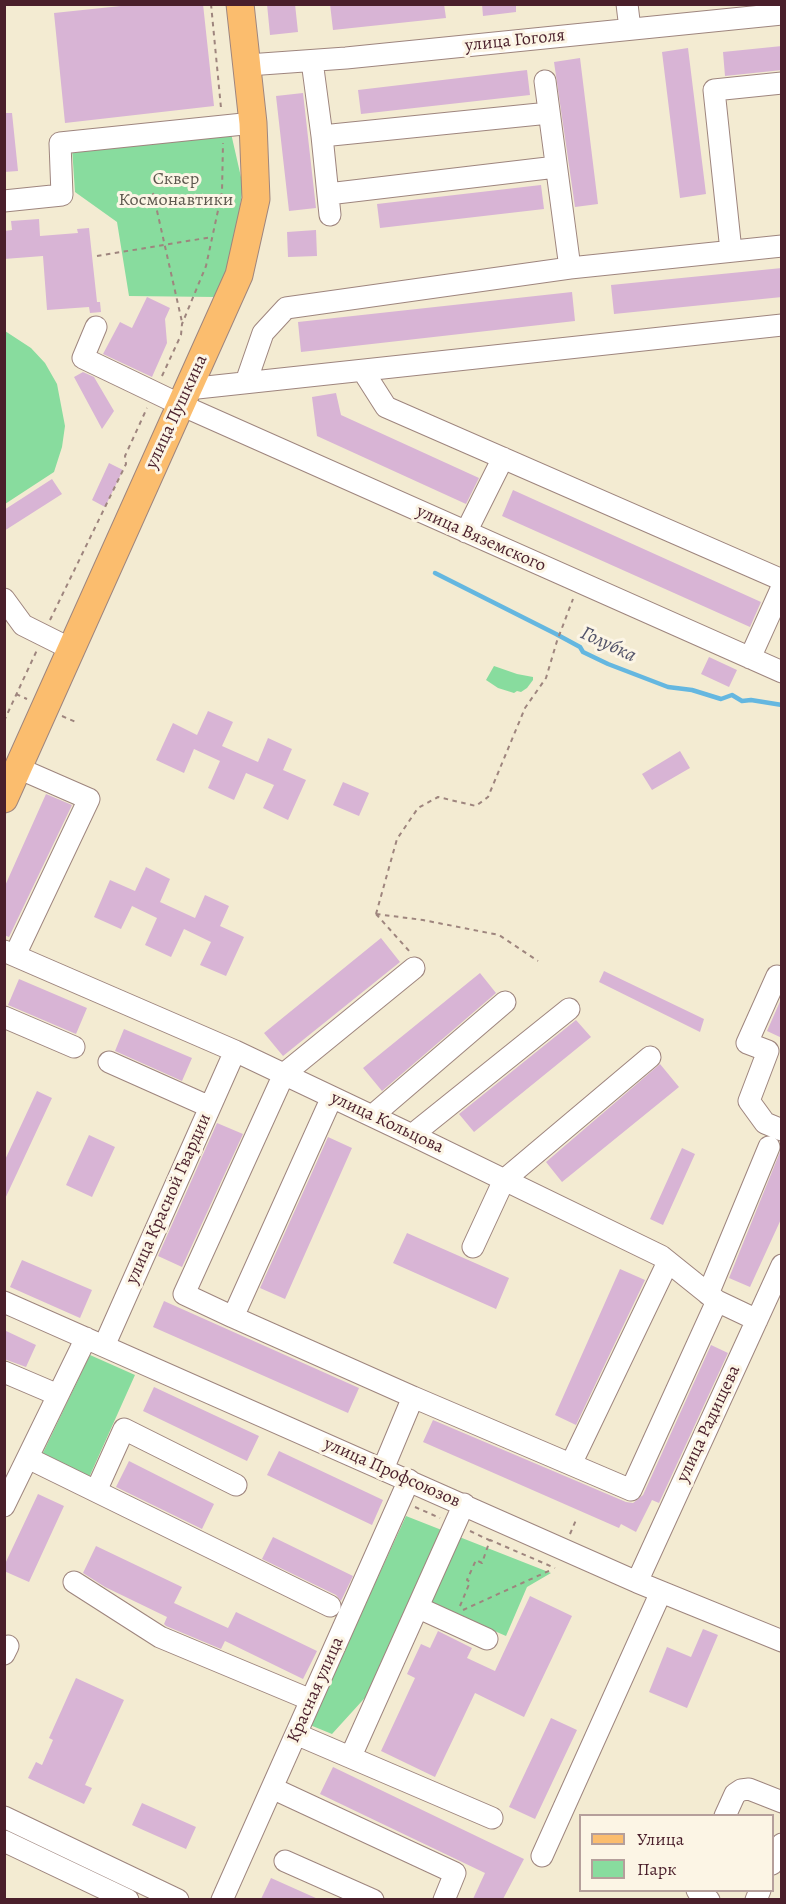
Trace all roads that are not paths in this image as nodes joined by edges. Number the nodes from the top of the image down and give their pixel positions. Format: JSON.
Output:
{"nodes":[{"id":1,"x":240,"y":4,"type":"edge"},
{"id":2,"x":627,"y":4,"type":"edge"},
{"id":3,"x":782,"y":14,"type":"edge"},
{"id":4,"x":630,"y":29,"type":"junction"},
{"id":5,"x":312,"y":61,"type":"junction"},
{"id":6,"x":248,"y":65,"type":"junction"},
{"id":7,"x":545,"y":81,"type":"dead end"},
{"id":8,"x":782,"y":82,"type":"edge"},
{"id":9,"x":549,"y":113,"type":"junction"},
{"id":10,"x":253,"y":123,"type":"junction"},
{"id":11,"x":322,"y":136,"type":"junction"},
{"id":12,"x":556,"y":167,"type":"junction"},
{"id":13,"x":328,"y":194,"type":"junction"},
{"id":14,"x":4,"y":201,"type":"edge"},
{"id":15,"x":330,"y":215,"type":"dead end"},
{"id":16,"x":782,"y":246,"type":"edge"},
{"id":17,"x":731,"y":251,"type":"junction"},
{"id":18,"x":570,"y":268,"type":"junction"},
{"id":19,"x":782,"y":325,"type":"edge"},
{"id":20,"x":96,"y":327,"type":"dead end"},
{"id":21,"x":363,"y":370,"type":"junction"},
{"id":22,"x":246,"y":382,"type":"junction"},
{"id":23,"x":184,"y":397,"type":"junction"},
{"id":24,"x":503,"y":458,"type":"junction"},
{"id":25,"x":466,"y":532,"type":"junction"},
{"id":26,"x":782,"y":580,"type":"edge"},
{"id":27,"x":782,"y":587,"type":"edge"},
{"id":28,"x":4,"y":599,"type":"edge"},
{"id":29,"x":71,"y":649,"type":"junction"},
{"id":30,"x":750,"y":658,"type":"junction"},
{"id":31,"x":782,"y":672,"type":"edge"},
{"id":32,"x":16,"y":752,"type":"edge"},
{"id":33,"x":4,"y":799,"type":"edge"},
{"id":34,"x":10,"y":953,"type":"edge"},
{"id":35,"x":414,"y":962,"type":"road end"},
{"id":36,"x":782,"y":978,"type":"edge"},
{"id":37,"x":505,"y":1002,"type":"dead end"},
{"id":38,"x":568,"y":1009,"type":"dead end"},
{"id":39,"x":4,"y":1017,"type":"edge"},
{"id":40,"x":74,"y":1047,"type":"dead end"},
{"id":41,"x":235,"y":1052,"type":"junction"},
{"id":42,"x":650,"y":1057,"type":"dead end"},
{"id":43,"x":109,"y":1062,"type":"dead end"},
{"id":44,"x":284,"y":1074,"type":"junction"},
{"id":45,"x":332,"y":1097,"type":"junction"},
{"id":46,"x":210,"y":1107,"type":"junction"},
{"id":47,"x":372,"y":1116,"type":"junction"},
{"id":48,"x":782,"y":1130,"type":"edge"},
{"id":49,"x":412,"y":1135,"type":"junction"},
{"id":50,"x":769,"y":1147,"type":"dead end"},
{"id":51,"x":504,"y":1180,"type":"junction"},
{"id":52,"x":473,"y":1247,"type":"dead end"},
{"id":53,"x":668,"y":1262,"type":"junction"},
{"id":54,"x":782,"y":1265,"type":"edge"},
{"id":55,"x":775,"y":1296,"type":"edge"},
{"id":56,"x":713,"y":1297,"type":"junction"},
{"id":57,"x":4,"y":1302,"type":"edge"},
{"id":58,"x":233,"y":1317,"type":"junction"},
{"id":59,"x":757,"y":1320,"type":"junction"},
{"id":60,"x":94,"y":1342,"type":"junction"},
{"id":61,"x":4,"y":1372,"type":"edge"},
{"id":62,"x":58,"y":1395,"type":"junction"},
{"id":63,"x":413,"y":1397,"type":"junction"},
{"id":64,"x":28,"y":1458,"type":"junction"},
{"id":65,"x":571,"y":1464,"type":"junction"},
{"id":66,"x":383,"y":1469,"type":"junction"},
{"id":67,"x":409,"y":1480,"type":"junction"},
{"id":68,"x":236,"y":1485,"type":"dead end"},
{"id":69,"x":96,"y":1491,"type":"junction"},
{"id":70,"x":464,"y":1504,"type":"junction"},
{"id":71,"x":4,"y":1506,"type":"edge"},
{"id":72,"x":74,"y":1582,"type":"dead end"},
{"id":73,"x":637,"y":1582,"type":"junction"},
{"id":74,"x":661,"y":1592,"type":"junction"},
{"id":75,"x":330,"y":1606,"type":"dead end"},
{"id":76,"x":419,"y":1608,"type":"junction"},
{"id":77,"x":488,"y":1639,"type":"dead end"},
{"id":78,"x":782,"y":1641,"type":"edge"},
{"id":79,"x":311,"y":1700,"type":"junction"},
{"id":80,"x":296,"y":1734,"type":"junction"},
{"id":81,"x":351,"y":1756,"type":"junction"},
{"id":82,"x":272,"y":1788,"type":"junction"},
{"id":83,"x":782,"y":1802,"type":"edge"},
{"id":84,"x":725,"y":1814,"type":"edge"},
{"id":85,"x":4,"y":1817,"type":"edge"},
{"id":86,"x":492,"y":1818,"type":"dead end"},
{"id":87,"x":4,"y":1841,"type":"edge"},
{"id":88,"x":782,"y":1845,"type":"edge"},
{"id":89,"x":542,"y":1856,"type":"dead end"},
{"id":90,"x":774,"y":1860,"type":"edge"},
{"id":91,"x":285,"y":1861,"type":"dead end"},
{"id":92,"x":103,"y":1863,"type":"junction"},
{"id":93,"x":89,"y":1891,"type":"edge"},
{"id":94,"x":128,"y":1899,"type":"edge"},
{"id":95,"x":178,"y":1899,"type":"edge"},
{"id":96,"x":222,"y":1899,"type":"edge"},
{"id":97,"x":373,"y":1899,"type":"edge"},
{"id":98,"x":444,"y":1899,"type":"edge"}],
"edges":[{"from":1,"to":6,"type":"main road","name":"улица Пушкина"},
{"from":2,"to":4,"type":"street"},
{"from":3,"to":4,"type":"street","name":"улица Гоголя"},
{"from":4,"to":5,"type":"street","name":"улица Гоголя"},
{"from":5,"to":6,"type":"street","name":"улица Гоголя"},
{"from":5,"to":11,"type":"street"},
{"from":6,"to":10,"type":"main road","name":"улица Пушкина"},
{"from":7,"to":9,"type":"street"},
{"from":8,"to":17,"type":"street"},
{"from":9,"to":11,"type":"street"},
{"from":9,"to":12,"type":"street"},
{"from":10,"to":14,"type":"street"},
{"from":10,"to":23,"type":"main road","name":"улица Пушкина"},
{"from":11,"to":13,"type":"street"},
{"from":12,"to":13,"type":"street"},
{"from":12,"to":18,"type":"street"},
{"from":13,"to":15,"type":"street"},
{"from":16,"to":17,"type":"street"},
{"from":17,"to":18,"type":"street"},
{"from":18,"to":22,"type":"street"},
{"from":19,"to":21,"type":"street"},
{"from":20,"to":23,"type":"street","name":"улица Вяземского"},
{"from":21,"to":22,"type":"street"},
{"from":21,"to":24,"type":"street"},
{"from":22,"to":23,"type":"street"},
{"from":23,"to":25,"type":"street","name":"улица Вяземского"},
{"from":23,"to":29,"type":"main road","name":"улица Пушкина"},
{"from":24,"to":25,"type":"street"},
{"from":24,"to":26,"type":"street"},
{"from":25,"to":30,"type":"street","name":"улица Вяземского"},
{"from":27,"to":30,"type":"street"},
{"from":28,"to":29,"type":"street"},
{"from":29,"to":32,"type":"main road","name":"улица Пушкина"},
{"from":30,"to":31,"type":"street","name":"улица Вяземского"},
{"from":32,"to":33,"type":"main road","name":"улица Пушкина"},
{"from":32,"to":34,"type":"street"},
{"from":34,"to":41,"type":"street","name":"улица Кольцова"},
{"from":35,"to":44,"type":"street"},
{"from":36,"to":48,"type":"street"},
{"from":37,"to":47,"type":"street"},
{"from":38,"to":49,"type":"street"},
{"from":39,"to":40,"type":"street"},
{"from":41,"to":44,"type":"street","name":"улица Кольцова"},
{"from":41,"to":46,"type":"street","name":"улица Красной Гвардии"},
{"from":42,"to":51,"type":"street"},
{"from":43,"to":46,"type":"street"},
{"from":44,"to":45,"type":"street","name":"улица Кольцова"},
{"from":44,"to":58,"type":"street"},
{"from":45,"to":47,"type":"street","name":"улица Кольцова"},
{"from":45,"to":58,"type":"street"},
{"from":46,"to":60,"type":"street","name":"улица Красной Гвардии"},
{"from":47,"to":49,"type":"street","name":"улица Кольцова"},
{"from":49,"to":51,"type":"street","name":"улица Кольцова"},
{"from":50,"to":56,"type":"street"},
{"from":51,"to":52,"type":"street"},
{"from":51,"to":53,"type":"street","name":"улица Кольцова"},
{"from":53,"to":56,"type":"street","name":"улица Кольцова"},
{"from":53,"to":65,"type":"street"},
{"from":54,"to":55,"type":"street","name":"улица Радищева"},
{"from":55,"to":59,"type":"street","name":"улица Радищева"},
{"from":56,"to":59,"type":"street","name":"улица Кольцова"},
{"from":56,"to":65,"type":"street"},
{"from":57,"to":60,"type":"street","name":"улица Профсоюзов"},
{"from":58,"to":63,"type":"street"},
{"from":59,"to":73,"type":"street","name":"улица Радищева"},
{"from":60,"to":62,"type":"street","name":"улица Красной Гвардии"},
{"from":60,"to":66,"type":"street","name":"улица Профсоюзов"},
{"from":61,"to":62,"type":"street"},
{"from":62,"to":64,"type":"street","name":"улица Красной Гвардии"},
{"from":63,"to":65,"type":"street"},
{"from":63,"to":66,"type":"street"},
{"from":64,"to":69,"type":"street"},
{"from":64,"to":71,"type":"street","name":"улица Красной Гвардии"},
{"from":66,"to":67,"type":"street","name":"улица Профсоюзов"},
{"from":67,"to":70,"type":"street","name":"улица Профсоюзов"},
{"from":67,"to":79,"type":"street","name":"Красная улица"},
{"from":68,"to":69,"type":"street"},
{"from":69,"to":75,"type":"street"},
{"from":70,"to":73,"type":"street","name":"улица Профсоюзов"},
{"from":70,"to":76,"type":"street"},
{"from":72,"to":79,"type":"street"},
{"from":73,"to":74,"type":"street","name":"улица Профсоюзов"},
{"from":74,"to":78,"type":"street","name":"улица Профсоюзов"},
{"from":74,"to":89,"type":"street"},
{"from":76,"to":77,"type":"street"},
{"from":76,"to":81,"type":"street"},
{"from":79,"to":80,"type":"street","name":"Красная улица"},
{"from":80,"to":81,"type":"street"},
{"from":80,"to":82,"type":"street","name":"Красная улица"},
{"from":81,"to":86,"type":"street"},
{"from":82,"to":96,"type":"street","name":"Красная улица"},
{"from":82,"to":98,"type":"street"},
{"from":83,"to":84,"type":"street"},
{"from":85,"to":92,"type":"street"},
{"from":87,"to":93,"type":"street"},
{"from":88,"to":90,"type":"street"},
{"from":91,"to":97,"type":"street"},
{"from":92,"to":93,"type":"street"},
{"from":92,"to":95,"type":"street"},
{"from":93,"to":94,"type":"street"}]}
